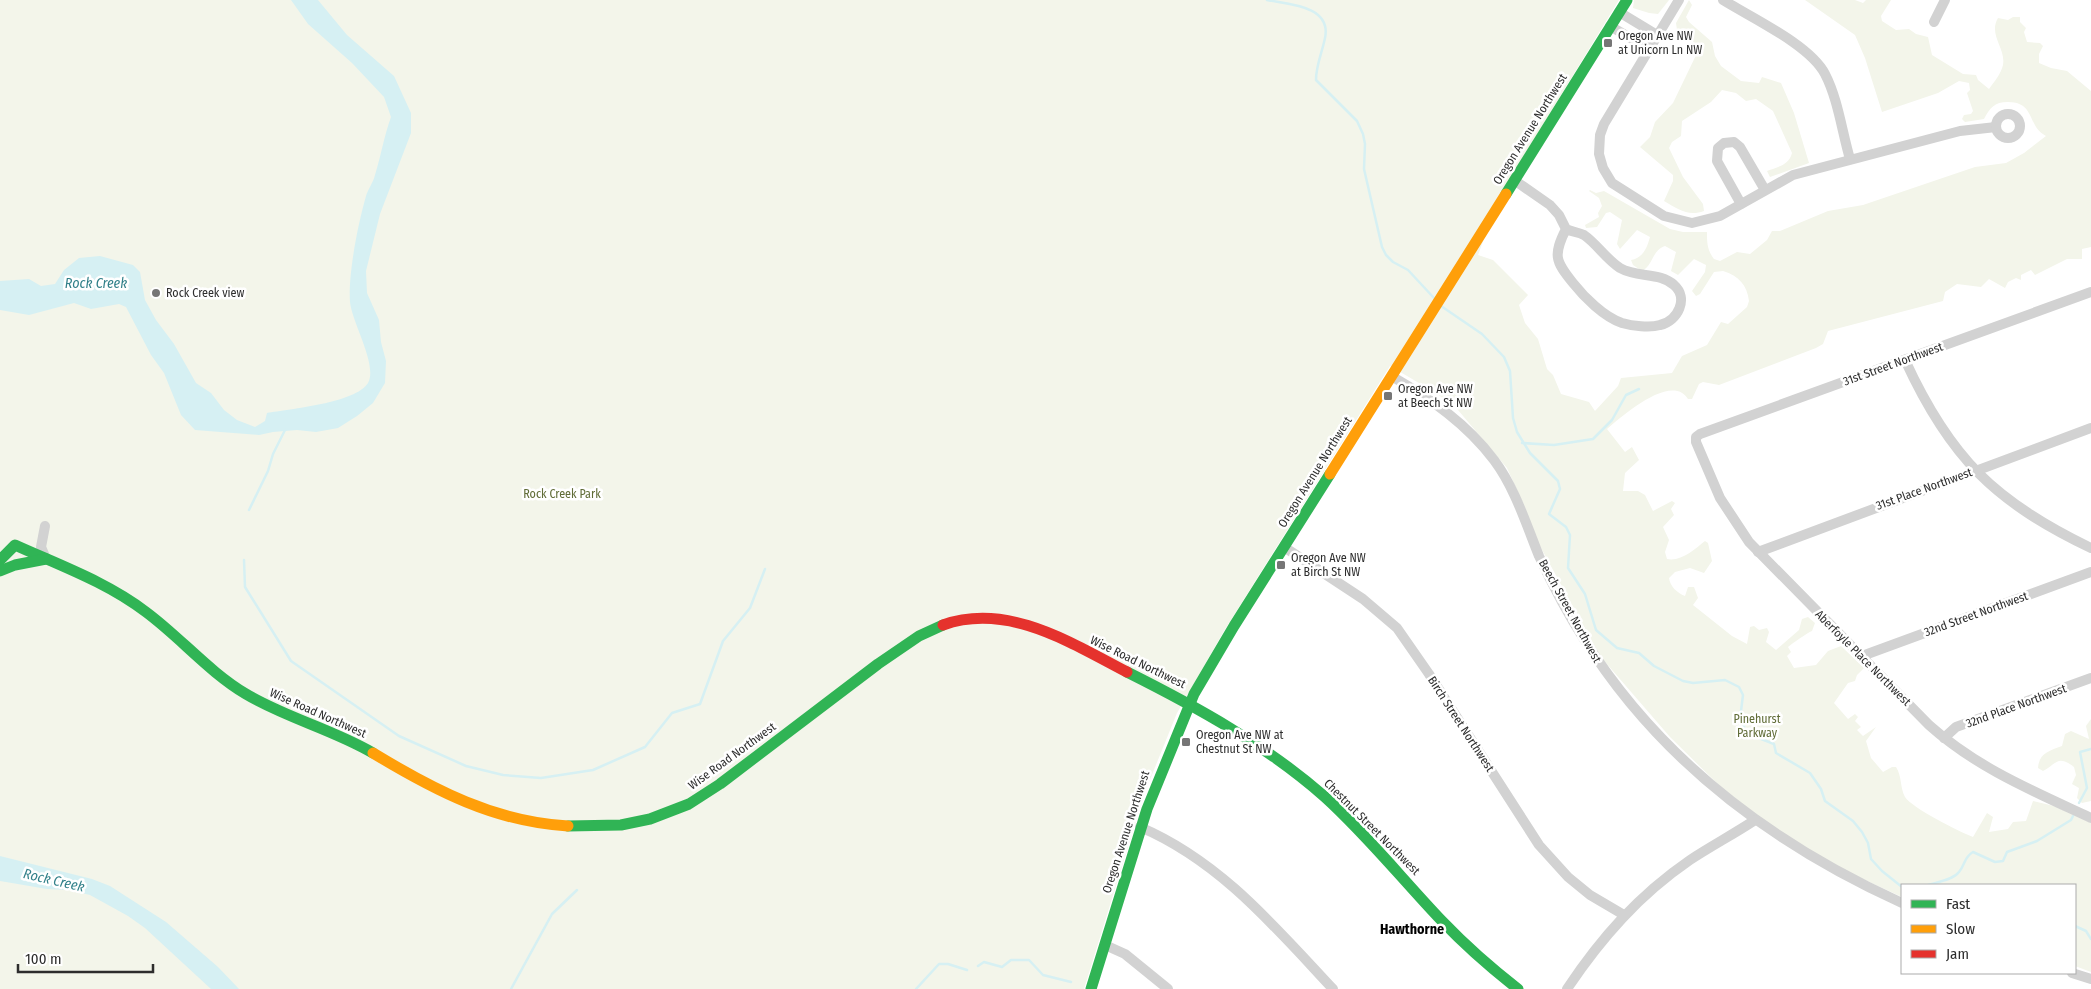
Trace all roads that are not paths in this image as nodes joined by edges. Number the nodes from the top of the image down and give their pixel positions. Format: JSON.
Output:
{"nodes":[{"id":1,"x":1627,"y":0,"type":"edge"},
{"id":2,"x":1679,"y":0,"type":"edge"},
{"id":3,"x":1723,"y":0,"type":"edge"},
{"id":4,"x":1944,"y":0,"type":"edge"},
{"id":5,"x":1619,"y":12,"type":"junction"},
{"id":6,"x":1934,"y":22,"type":"dead end"},
{"id":7,"x":1610,"y":26,"type":"junction"},
{"id":8,"x":1657,"y":35,"type":"junction"},
{"id":9,"x":1649,"y":49,"type":"junction"},
{"id":10,"x":1996,"y":127,"type":"dead end"},
{"id":11,"x":1850,"y":159,"type":"junction"},
{"id":12,"x":1514,"y":180,"type":"junction"},
{"id":13,"x":1765,"y":190,"type":"junction"},
{"id":14,"x":1741,"y":204,"type":"junction"},
{"id":15,"x":1566,"y":229,"type":"junction"},
{"id":16,"x":2091,"y":292,"type":"edge"},
{"id":17,"x":1905,"y":360,"type":"junction"},
{"id":18,"x":1392,"y":377,"type":"junction"},
{"id":19,"x":2091,"y":428,"type":"edge"},
{"id":20,"x":1696,"y":437,"type":"joint"},
{"id":21,"x":1975,"y":471,"type":"junction"},
{"id":22,"x":45,"y":526,"type":"dead end"},
{"id":23,"x":1284,"y":547,"type":"junction"},
{"id":24,"x":2091,"y":548,"type":"edge"},
{"id":25,"x":1758,"y":552,"type":"junction"},
{"id":26,"x":46,"y":559,"type":"junction"},
{"id":27,"x":0,"y":560,"type":"edge"},
{"id":28,"x":0,"y":571,"type":"edge"},
{"id":29,"x":2091,"y":572,"type":"edge"},
{"id":30,"x":1862,"y":656,"type":"junction"},
{"id":31,"x":2091,"y":678,"type":"edge"},
{"id":32,"x":1190,"y":703,"type":"junction"},
{"id":33,"x":1944,"y":738,"type":"junction"},
{"id":34,"x":2091,"y":818,"type":"edge"},
{"id":35,"x":1756,"y":820,"type":"junction"},
{"id":36,"x":1140,"y":827,"type":"junction"},
{"id":37,"x":1901,"y":903,"type":"edge"},
{"id":38,"x":1624,"y":915,"type":"junction"},
{"id":39,"x":1105,"y":945,"type":"junction"},
{"id":40,"x":2075,"y":974,"type":"edge"},
{"id":41,"x":2091,"y":979,"type":"edge"},
{"id":42,"x":1091,"y":989,"type":"edge"},
{"id":43,"x":1168,"y":989,"type":"edge"},
{"id":44,"x":1333,"y":989,"type":"edge"},
{"id":45,"x":1518,"y":989,"type":"edge"},
{"id":46,"x":1567,"y":989,"type":"edge"}],
"edges":[{"from":1,"to":5,"type":"street","name":"Oregon Avenue Northwest"},
{"from":2,"to":8,"type":"street"},
{"from":3,"to":11,"type":"street"},
{"from":4,"to":6,"type":"street"},
{"from":5,"to":7,"type":"street","name":"Oregon Avenue Northwest"},
{"from":5,"to":8,"type":"street"},
{"from":7,"to":9,"type":"street"},
{"from":7,"to":12,"type":"street","name":"Oregon Avenue Northwest"},
{"from":8,"to":9,"type":"street"},
{"from":9,"to":14,"type":"street"},
{"from":10,"to":11,"type":"street"},
{"from":11,"to":13,"type":"street"},
{"from":12,"to":15,"type":"street"},
{"from":12,"to":18,"type":"street","name":"Oregon Avenue Northwest"},
{"from":13,"to":14,"type":"street"},
{"from":13,"to":14,"type":"street"},
{"from":15,"to":15,"type":"street"},
{"from":16,"to":17,"type":"street","name":"31st Street Northwest"},
{"from":17,"to":20,"type":"street","name":"31st Street Northwest"},
{"from":17,"to":21,"type":"street"},
{"from":18,"to":23,"type":"street","name":"Oregon Avenue Northwest"},
{"from":18,"to":35,"type":"street","name":"Beech Street Northwest"},
{"from":19,"to":21,"type":"street","name":"31st Place Northwest"},
{"from":20,"to":25,"type":"street","name":"Aberfoyle Place Northwest"},
{"from":21,"to":24,"type":"street"},
{"from":21,"to":25,"type":"street","name":"31st Place Northwest"},
{"from":22,"to":26,"type":"street"},
{"from":23,"to":32,"type":"street","name":"Oregon Avenue Northwest"},
{"from":23,"to":38,"type":"street","name":"Birch Street Northwest"},
{"from":25,"to":30,"type":"street","name":"Aberfoyle Place Northwest"},
{"from":26,"to":27,"type":"street","name":"Wise Road Northwest"},
{"from":26,"to":28,"type":"street"},
{"from":26,"to":32,"type":"street","name":"Wise Road Northwest"},
{"from":29,"to":30,"type":"street","name":"32nd Street Northwest"},
{"from":30,"to":33,"type":"street","name":"Aberfoyle Place Northwest"},
{"from":31,"to":33,"type":"street","name":"32nd Place Northwest"},
{"from":32,"to":36,"type":"street","name":"Oregon Avenue Northwest"},
{"from":32,"to":45,"type":"street","name":"Chestnut Street Northwest"},
{"from":33,"to":34,"type":"street","name":"Aberfoyle Place Northwest"},
{"from":35,"to":37,"type":"street","name":"Beech Street Northwest"},
{"from":35,"to":38,"type":"street"},
{"from":36,"to":39,"type":"street","name":"Oregon Avenue Northwest"},
{"from":36,"to":44,"type":"street"},
{"from":38,"to":46,"type":"street"},
{"from":39,"to":42,"type":"street","name":"Oregon Avenue Northwest"},
{"from":39,"to":43,"type":"street"},
{"from":40,"to":41,"type":"street"}]}
